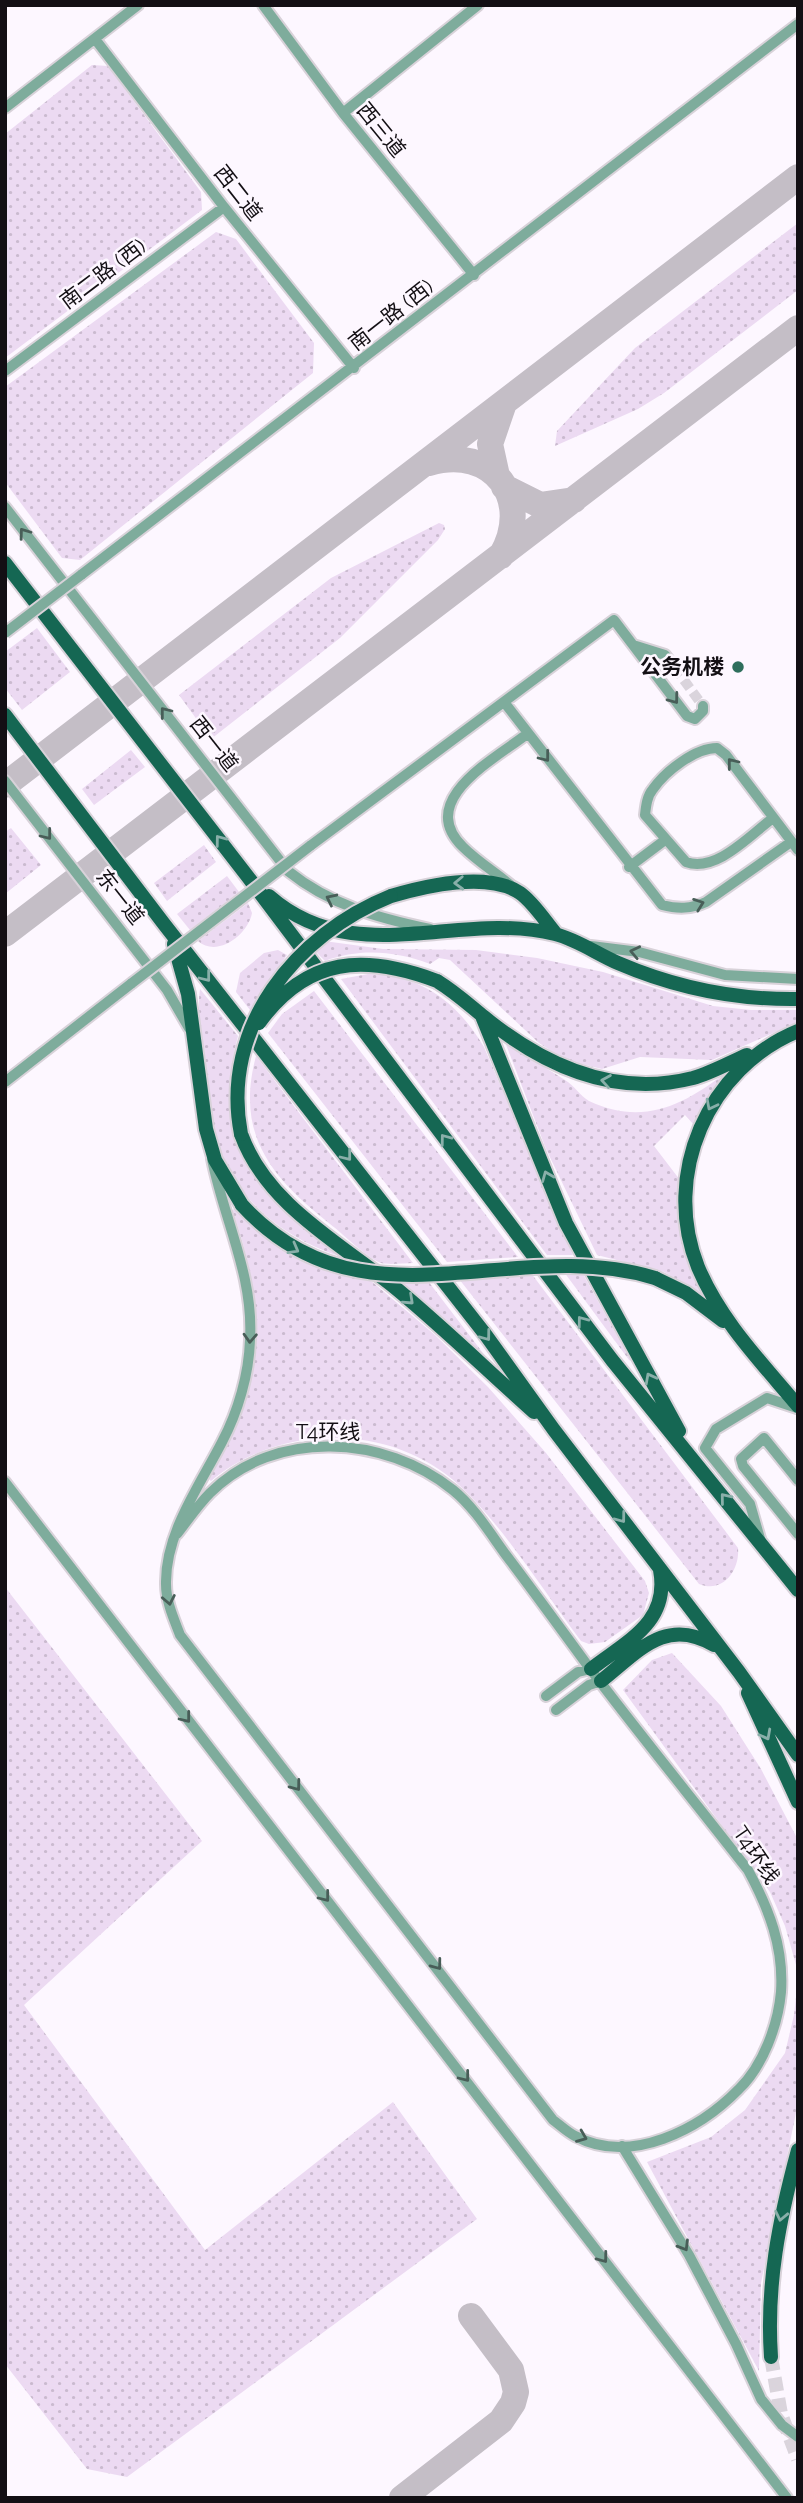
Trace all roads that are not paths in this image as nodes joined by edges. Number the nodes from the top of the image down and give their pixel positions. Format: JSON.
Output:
{"nodes":[{"id":1,"x":138,"y":5,"type":"edge"},
{"id":2,"x":263,"y":5,"type":"edge"},
{"id":3,"x":478,"y":5,"type":"edge"},
{"id":4,"x":798,"y":24,"type":"edge"},
{"id":5,"x":95,"y":38,"type":"junction"},
{"id":6,"x":5,"y":108,"type":"edge"},
{"id":7,"x":343,"y":113,"type":"junction"},
{"id":8,"x":224,"y":207,"type":"junction"},
{"id":9,"x":474,"y":275,"type":"junction"},
{"id":10,"x":354,"y":368,"type":"junction"},
{"id":11,"x":5,"y":371,"type":"edge"},
{"id":12,"x":5,"y":507,"type":"edge"},
{"id":13,"x":5,"y":563,"type":"edge"},
{"id":14,"x":5,"y":633,"type":"edge"},
{"id":15,"x":634,"y":645,"type":"junction"},
{"id":16,"x":675,"y":668,"type":"tunnel mouth"},
{"id":17,"x":504,"y":702,"type":"junction"},
{"id":18,"x":703,"y":706,"type":"dead end"},
{"id":19,"x":5,"y":715,"type":"edge"},
{"id":20,"x":527,"y":734,"type":"junction"},
{"id":21,"x":5,"y":781,"type":"edge"},
{"id":22,"x":773,"y":818,"type":"junction"},
{"id":23,"x":665,"y":840,"type":"junction"},
{"id":24,"x":794,"y":846,"type":"edge"},
{"id":25,"x":629,"y":867,"type":"junction"},
{"id":26,"x":248,"y":877,"type":"junction"},
{"id":27,"x":519,"y":892,"type":"junction"},
{"id":28,"x":164,"y":924,"type":"junction"},
{"id":29,"x":443,"y":931,"type":"junction"},
{"id":30,"x":556,"y":934,"type":"junction"},
{"id":31,"x":585,"y":946,"type":"junction"},
{"id":32,"x":798,"y":979,"type":"edge"},
{"id":33,"x":798,"y":999,"type":"edge"},
{"id":34,"x":482,"y":1016,"type":"junction"},
{"id":35,"x":798,"y":1031,"type":"edge"},
{"id":36,"x":246,"y":1041,"type":"junction"},
{"id":37,"x":196,"y":1042,"type":"junction"},
{"id":38,"x":767,"y":1045,"type":"junction"},
{"id":39,"x":5,"y":1082,"type":"edge"},
{"id":40,"x":206,"y":1129,"type":"junction"},
{"id":41,"x":737,"y":1334,"type":"junction"},
{"id":42,"x":798,"y":1407,"type":"edge"},
{"id":43,"x":554,"y":1430,"type":"junction"},
{"id":44,"x":695,"y":1460,"type":"junction"},
{"id":45,"x":798,"y":1480,"type":"edge"},
{"id":46,"x":5,"y":1482,"type":"edge"},
{"id":47,"x":177,"y":1534,"type":"junction"},
{"id":48,"x":798,"y":1534,"type":"edge"},
{"id":49,"x":762,"y":1545,"type":"junction"},
{"id":50,"x":659,"y":1568,"type":"junction"},
{"id":51,"x":798,"y":1590,"type":"edge"},
{"id":52,"x":722,"y":1650,"type":"junction"},
{"id":53,"x":591,"y":1669,"type":"junction"},
{"id":54,"x":739,"y":1672,"type":"junction"},
{"id":55,"x":601,"y":1681,"type":"junction"},
{"id":56,"x":546,"y":1696,"type":"dead end"},
{"id":57,"x":556,"y":1710,"type":"dead end"},
{"id":58,"x":798,"y":1755,"type":"edge"},
{"id":59,"x":798,"y":1802,"type":"edge"},
{"id":60,"x":622,"y":2146,"type":"junction"},
{"id":61,"x":798,"y":2150,"type":"edge"},
{"id":62,"x":771,"y":2357,"type":"tunnel mouth"},
{"id":63,"x":798,"y":2437,"type":"edge"},
{"id":64,"x":788,"y":2498,"type":"edge"}],
"edges":[{"from":1,"to":5,"type":"street"},
{"from":2,"to":7,"type":"street","name":"西三道"},
{"from":3,"to":7,"type":"street"},
{"from":4,"to":9,"type":"street","name":"南一路 (西)"},
{"from":5,"to":6,"type":"street"},
{"from":5,"to":8,"type":"street","name":"西二道"},
{"from":7,"to":9,"type":"street","name":"西三道"},
{"from":8,"to":10,"type":"street","name":"西二道"},
{"from":8,"to":11,"type":"street","name":"南二路 (西)"},
{"from":9,"to":10,"type":"street","name":"南一路 (西)"},
{"from":10,"to":14,"type":"street","name":"南一路 (西)","bridge":true},
{"from":29,"to":12,"type":"street","name":"西一道","one_way":true},
{"from":26,"to":13,"type":"main road","one_way":true},
{"from":15,"to":16,"type":"street"},
{"from":15,"to":17,"type":"street"},
{"from":15,"to":18,"type":"street","one_way":true},
{"from":17,"to":20,"type":"street"},
{"from":17,"to":39,"type":"street","bridge":true},
{"from":19,"to":28,"type":"main road"},
{"from":20,"to":25,"type":"street","one_way":true},
{"from":20,"to":27,"type":"street"},
{"from":21,"to":37,"type":"street","name":"东一道","one_way":true},
{"from":22,"to":23,"type":"street"},
{"from":22,"to":23,"type":"street","one_way":true},
{"from":22,"to":24,"type":"street"},
{"from":23,"to":25,"type":"street"},
{"from":25,"to":24,"type":"street","one_way":true},
{"from":26,"to":29,"type":"main road"},
{"from":44,"to":26,"type":"main road","one_way":true},
{"from":27,"to":30,"type":"main road"},
{"from":27,"to":36,"type":"main road","one_way":true,"bridge":true},
{"from":28,"to":37,"type":"main road"},
{"from":28,"to":43,"type":"main road","one_way":true},
{"from":29,"to":30,"type":"main road"},
{"from":30,"to":31,"type":"main road"},
{"from":32,"to":31,"type":"street","one_way":true},
{"from":31,"to":33,"type":"main road"},
{"from":34,"to":36,"type":"main road","bridge":true},
{"from":38,"to":34,"type":"main road","one_way":true},
{"from":44,"to":34,"type":"main road","one_way":true},
{"from":35,"to":38,"type":"main road"},
{"from":36,"to":43,"type":"main road","one_way":true,"bridge":true},
{"from":37,"to":40,"type":"main road"},
{"from":38,"to":41,"type":"main road","one_way":true},
{"from":40,"to":41,"type":"main road","one_way":true,"bridge":true},
{"from":40,"to":47,"type":"street","one_way":true},
{"from":41,"to":42,"type":"main road"},
{"from":42,"to":49,"type":"street"},
{"from":43,"to":50,"type":"main road","one_way":true},
{"from":49,"to":44,"type":"main road","one_way":true},
{"from":45,"to":48,"type":"street"},
{"from":46,"to":64,"type":"street","one_way":true},
{"from":47,"to":53,"type":"street","name":"T4环线"},
{"from":47,"to":60,"type":"street","name":"T4环线","one_way":true},
{"from":49,"to":51,"type":"main road"},
{"from":50,"to":52,"type":"main road"},
{"from":50,"to":53,"type":"main road"},
{"from":52,"to":54,"type":"main road"},
{"from":52,"to":55,"type":"main road"},
{"from":53,"to":55,"type":"street","name":"T4环线"},
{"from":53,"to":56,"type":"street"},
{"from":54,"to":58,"type":"main road"},
{"from":54,"to":59,"type":"main road","one_way":true},
{"from":55,"to":57,"type":"street"},
{"from":55,"to":60,"type":"street","name":"T4环线"},
{"from":60,"to":63,"type":"street","one_way":true},
{"from":61,"to":62,"type":"main road","one_way":true}]}
